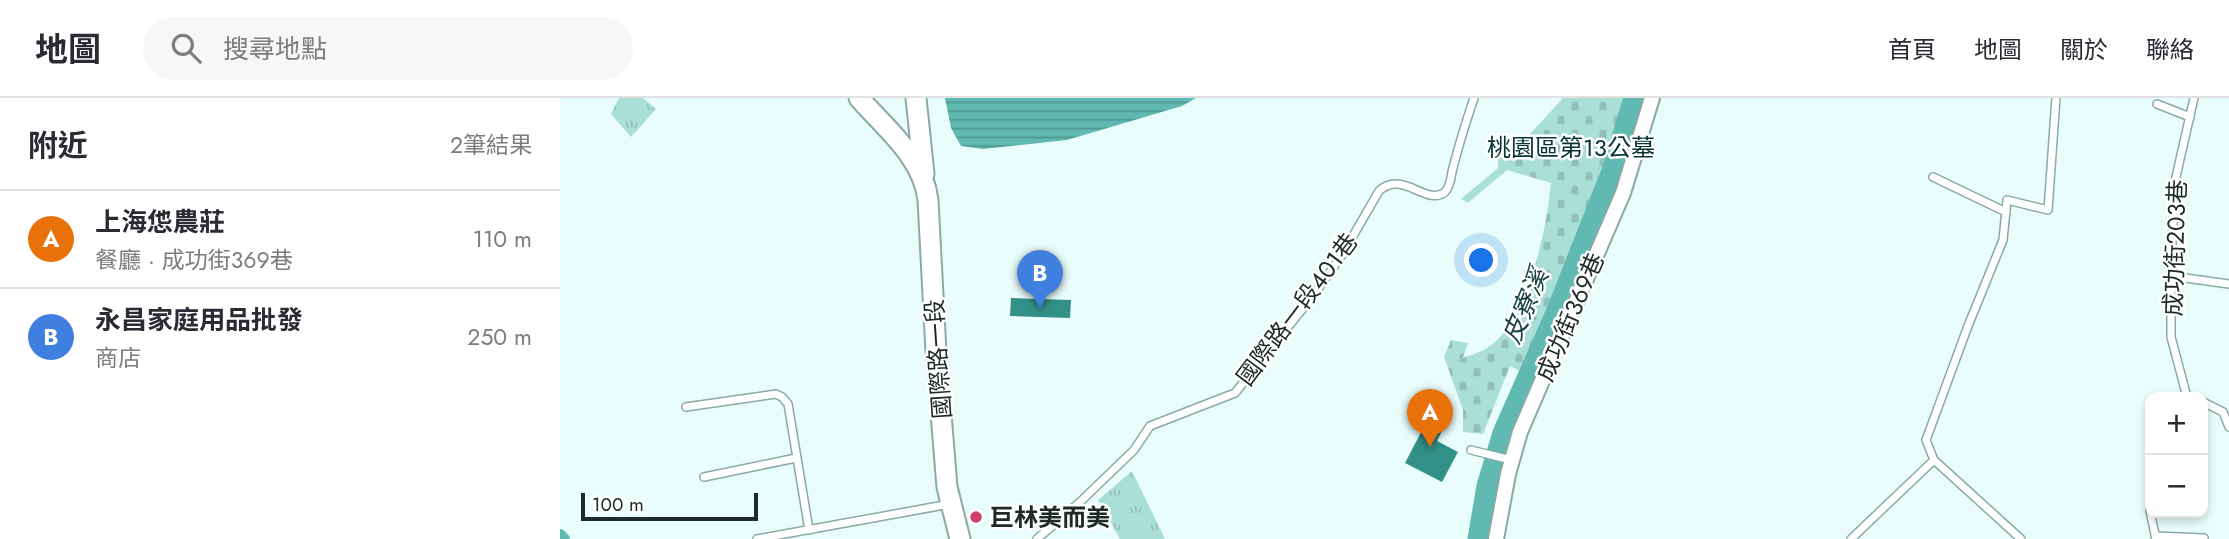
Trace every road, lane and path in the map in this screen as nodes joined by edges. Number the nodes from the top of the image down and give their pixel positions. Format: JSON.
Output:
{"nodes":[{"id":1,"x":859,"y":98,"type":"edge"},
{"id":2,"x":916,"y":98,"type":"edge"},
{"id":3,"x":1474,"y":98,"type":"edge"},
{"id":4,"x":1652,"y":98,"type":"edge"},
{"id":5,"x":2056,"y":98,"type":"edge"},
{"id":6,"x":2194,"y":98,"type":"edge"},
{"id":7,"x":2157,"y":104,"type":"dead end"},
{"id":8,"x":2190,"y":117,"type":"junction"},
{"id":9,"x":1933,"y":177,"type":"dead end"},
{"id":10,"x":924,"y":178,"type":"junction"},
{"id":11,"x":2006,"y":212,"type":"junction"},
{"id":12,"x":2171,"y":276,"type":"junction"},
{"id":13,"x":2229,"y":284,"type":"edge"},
{"id":14,"x":2188,"y":392,"type":"edge"},
{"id":15,"x":2208,"y":404,"type":"edge"},
{"id":16,"x":686,"y":407,"type":"dead end"},
{"id":17,"x":2229,"y":427,"type":"edge"},
{"id":18,"x":1471,"y":450,"type":"dead end"},
{"id":19,"x":796,"y":458,"type":"junction"},
{"id":20,"x":1511,"y":460,"type":"junction"},
{"id":21,"x":1934,"y":460,"type":"junction"},
{"id":22,"x":704,"y":477,"type":"dead end"},
{"id":23,"x":951,"y":504,"type":"junction"},
{"id":24,"x":2152,"y":518,"type":"edge"},
{"id":25,"x":808,"y":530,"type":"junction"},
{"id":26,"x":2156,"y":537,"type":"edge"},
{"id":27,"x":2204,"y":538,"type":"edge"},
{"id":28,"x":757,"y":539,"type":"edge"},
{"id":29,"x":960,"y":539,"type":"edge"},
{"id":30,"x":1037,"y":539,"type":"edge"},
{"id":31,"x":1496,"y":539,"type":"edge"},
{"id":32,"x":1851,"y":539,"type":"edge"},
{"id":33,"x":2021,"y":539,"type":"edge"}],
"edges":[{"from":1,"to":10,"type":"street","name":"國際路一段"},
{"from":2,"to":10,"type":"street","name":"國際路一段"},
{"from":3,"to":30,"type":"lane","name":"國際路一段401巷"},
{"from":4,"to":20,"type":"street","name":"成功街369巷"},
{"from":5,"to":11,"type":"lane"},
{"from":6,"to":8,"type":"lane","name":"成功街203巷"},
{"from":7,"to":8,"type":"lane"},
{"from":8,"to":12,"type":"lane","name":"成功街203巷"},
{"from":9,"to":11,"type":"lane"},
{"from":10,"to":23,"type":"street","name":"國際路一段"},
{"from":11,"to":21,"type":"lane"},
{"from":12,"to":13,"type":"lane"},
{"from":12,"to":14,"type":"lane","name":"成功街203巷"},
{"from":15,"to":17,"type":"lane"},
{"from":16,"to":19,"type":"lane"},
{"from":18,"to":20,"type":"lane"},
{"from":19,"to":22,"type":"lane"},
{"from":19,"to":25,"type":"lane"},
{"from":20,"to":31,"type":"street","name":"成功街369巷"},
{"from":21,"to":32,"type":"lane"},
{"from":21,"to":33,"type":"lane"},
{"from":23,"to":25,"type":"lane"},
{"from":23,"to":29,"type":"street","name":"國際路一段"},
{"from":24,"to":26,"type":"lane"},
{"from":25,"to":28,"type":"lane"},
{"from":26,"to":27,"type":"lane"}]}
